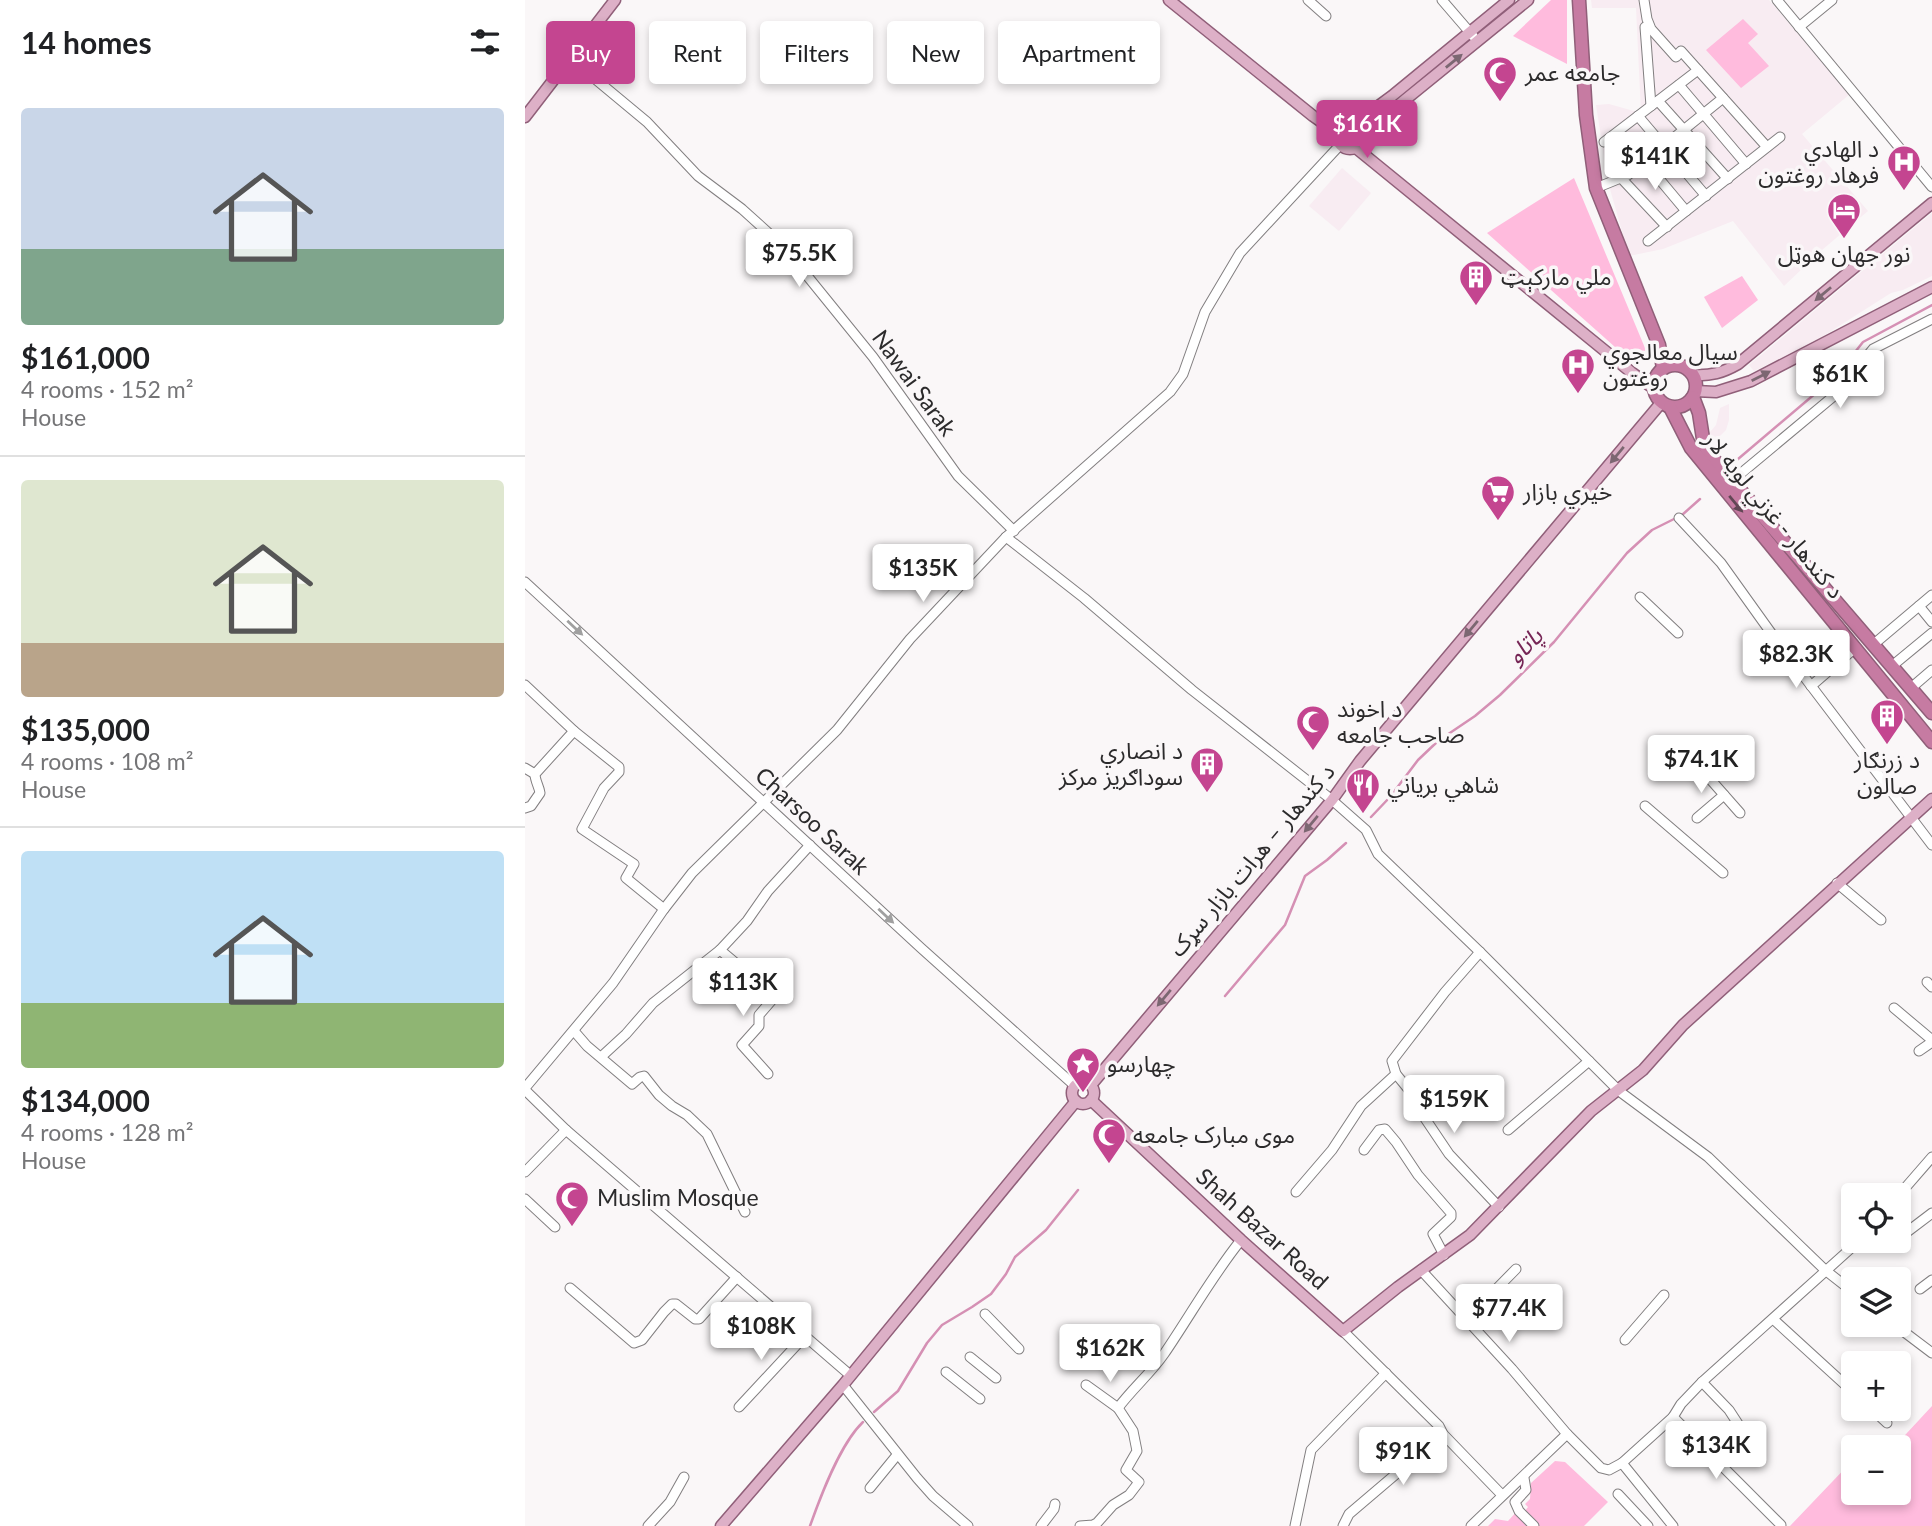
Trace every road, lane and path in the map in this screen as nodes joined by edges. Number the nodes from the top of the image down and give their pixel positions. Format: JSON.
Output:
{"nodes":[{"id":1,"x":615,"y":0,"type":"edge"},
{"id":2,"x":1169,"y":0,"type":"edge"},
{"id":3,"x":1188,"y":0,"type":"edge"},
{"id":4,"x":1308,"y":0,"type":"edge"},
{"id":5,"x":1442,"y":0,"type":"edge"},
{"id":6,"x":1509,"y":0,"type":"edge"},
{"id":7,"x":1528,"y":0,"type":"edge"},
{"id":8,"x":1579,"y":0,"type":"edge"},
{"id":9,"x":1644,"y":0,"type":"edge"},
{"id":10,"x":1777,"y":0,"type":"edge"},
{"id":11,"x":1832,"y":0,"type":"edge"},
{"id":12,"x":1180,"y":10,"type":"junction"},
{"id":13,"x":1326,"y":16,"type":"dead end"},
{"id":14,"x":599,"y":21,"type":"edge"},
{"id":15,"x":1645,"y":27,"type":"dead end"},
{"id":16,"x":1799,"y":27,"type":"junction"},
{"id":17,"x":1470,"y":32,"type":"junction"},
{"id":18,"x":1478,"y":42,"type":"junction"},
{"id":19,"x":1699,"y":70,"type":"junction"},
{"id":20,"x":550,"y":84,"type":"edge"},
{"id":21,"x":601,"y":84,"type":"edge"},
{"id":22,"x":1679,"y":85,"type":"junction"},
{"id":23,"x":1723,"y":98,"type":"junction"},
{"id":24,"x":1655,"y":104,"type":"junction"},
{"id":25,"x":1703,"y":114,"type":"junction"},
{"id":26,"x":1638,"y":116,"type":"junction"},
{"id":27,"x":525,"y":117,"type":"edge"},
{"id":28,"x":1354,"y":124,"type":"junction"},
{"id":29,"x":1684,"y":130,"type":"junction"},
{"id":30,"x":1337,"y":133,"type":"junction"},
{"id":31,"x":1617,"y":133,"type":"junction"},
{"id":32,"x":1363,"y":134,"type":"junction"},
{"id":33,"x":1780,"y":137,"type":"dead end"},
{"id":34,"x":1604,"y":142,"type":"dead end"},
{"id":35,"x":1340,"y":145,"type":"junction"},
{"id":36,"x":1664,"y":146,"type":"junction"},
{"id":37,"x":1767,"y":147,"type":"junction"},
{"id":38,"x":1356,"y":148,"type":"junction"},
{"id":39,"x":1645,"y":162,"type":"junction"},
{"id":40,"x":1746,"y":164,"type":"junction"},
{"id":41,"x":1621,"y":178,"type":"junction"},
{"id":42,"x":1728,"y":179,"type":"junction"},
{"id":43,"x":1932,"y":187,"type":"edge"},
{"id":44,"x":1596,"y":188,"type":"junction"},
{"id":45,"x":1706,"y":196,"type":"junction"},
{"id":46,"x":1932,"y":203,"type":"edge"},
{"id":47,"x":1686,"y":211,"type":"junction"},
{"id":48,"x":1667,"y":227,"type":"junction"},
{"id":49,"x":1648,"y":241,"type":"dead end"},
{"id":50,"x":1932,"y":287,"type":"edge"},
{"id":51,"x":1932,"y":319,"type":"edge"},
{"id":52,"x":1663,"y":368,"type":"junction"},
{"id":53,"x":1693,"y":375,"type":"junction"},
{"id":54,"x":1653,"y":388,"type":"junction"},
{"id":55,"x":1694,"y":394,"type":"junction"},
{"id":56,"x":1665,"y":405,"type":"junction"},
{"id":57,"x":1733,"y":480,"type":"junction"},
{"id":58,"x":1679,"y":518,"type":"dead end"},
{"id":59,"x":1010,"y":534,"type":"junction"},
{"id":60,"x":525,"y":582,"type":"edge"},
{"id":61,"x":1932,"y":596,"type":"edge"},
{"id":62,"x":1640,"y":597,"type":"dead end"},
{"id":63,"x":1919,"y":606,"type":"junction"},
{"id":64,"x":1932,"y":622,"type":"edge"},
{"id":65,"x":1678,"y":633,"type":"dead end"},
{"id":66,"x":1932,"y":633,"type":"edge"},
{"id":67,"x":1874,"y":644,"type":"junction"},
{"id":68,"x":1855,"y":648,"type":"junction"},
{"id":69,"x":1892,"y":666,"type":"junction"},
{"id":70,"x":1932,"y":670,"type":"edge"},
{"id":71,"x":525,"y":685,"type":"edge"},
{"id":72,"x":1811,"y":686,"type":"junction"},
{"id":73,"x":1911,"y":688,"type":"junction"},
{"id":74,"x":1931,"y":709,"type":"edge"},
{"id":75,"x":574,"y":731,"type":"junction"},
{"id":76,"x":1932,"y":742,"type":"edge"},
{"id":77,"x":1696,"y":763,"type":"dead end"},
{"id":78,"x":525,"y":768,"type":"edge"},
{"id":79,"x":535,"y":774,"type":"junction"},
{"id":80,"x":1724,"y":795,"type":"junction"},
{"id":81,"x":1932,"y":799,"type":"edge"},
{"id":82,"x":1332,"y":800,"type":"junction"},
{"id":83,"x":763,"y":802,"type":"junction"},
{"id":84,"x":1645,"y":806,"type":"dead end"},
{"id":85,"x":525,"y":808,"type":"edge"},
{"id":86,"x":1740,"y":813,"type":"dead end"},
{"id":87,"x":1909,"y":817,"type":"junction"},
{"id":88,"x":1697,"y":818,"type":"dead end"},
{"id":89,"x":810,"y":845,"type":"junction"},
{"id":90,"x":1932,"y":845,"type":"edge"},
{"id":91,"x":1723,"y":873,"type":"dead end"},
{"id":92,"x":1837,"y":883,"type":"junction"},
{"id":93,"x":664,"y":909,"type":"junction"},
{"id":94,"x":1881,"y":920,"type":"dead end"},
{"id":95,"x":720,"y":950,"type":"junction"},
{"id":96,"x":1480,"y":952,"type":"junction"},
{"id":97,"x":1894,"y":1007,"type":"dead end"},
{"id":98,"x":574,"y":1031,"type":"junction"},
{"id":99,"x":1932,"y":1041,"type":"edge"},
{"id":100,"x":1919,"y":1051,"type":"dead end"},
{"id":101,"x":601,"y":1057,"type":"junction"},
{"id":102,"x":1589,"y":1061,"type":"junction"},
{"id":103,"x":768,"y":1074,"type":"dead end"},
{"id":104,"x":1396,"y":1074,"type":"junction"},
{"id":105,"x":1091,"y":1085,"type":"junction"},
{"id":106,"x":1075,"y":1086,"type":"junction"},
{"id":107,"x":525,"y":1089,"type":"edge"},
{"id":108,"x":1619,"y":1091,"type":"junction"},
{"id":109,"x":1076,"y":1101,"type":"junction"},
{"id":110,"x":1091,"y":1101,"type":"junction"},
{"id":111,"x":566,"y":1130,"type":"junction"},
{"id":112,"x":1508,"y":1130,"type":"dead end"},
{"id":113,"x":1364,"y":1150,"type":"dead end"},
{"id":114,"x":1932,"y":1157,"type":"edge"},
{"id":115,"x":525,"y":1172,"type":"edge"},
{"id":116,"x":1909,"y":1183,"type":"edge"},
{"id":117,"x":1296,"y":1192,"type":"dead end"},
{"id":118,"x":525,"y":1199,"type":"edge"},
{"id":119,"x":1499,"y":1207,"type":"junction"},
{"id":120,"x":745,"y":1212,"type":"dead end"},
{"id":121,"x":1932,"y":1213,"type":"edge"},
{"id":122,"x":555,"y":1227,"type":"dead end"},
{"id":123,"x":1911,"y":1229,"type":"edge"},
{"id":124,"x":1241,"y":1240,"type":"junction"},
{"id":125,"x":1845,"y":1253,"type":"edge"},
{"id":126,"x":1444,"y":1255,"type":"junction"},
{"id":127,"x":1516,"y":1269,"type":"dead end"},
{"id":128,"x":1421,"y":1270,"type":"junction"},
{"id":129,"x":1825,"y":1270,"type":"junction"},
{"id":130,"x":737,"y":1278,"type":"junction"},
{"id":131,"x":1932,"y":1280,"type":"edge"},
{"id":132,"x":1841,"y":1283,"type":"edge"},
{"id":133,"x":570,"y":1288,"type":"dead end"},
{"id":134,"x":1920,"y":1289,"type":"dead end"},
{"id":135,"x":1664,"y":1295,"type":"dead end"},
{"id":136,"x":985,"y":1314,"type":"dead end"},
{"id":137,"x":1773,"y":1319,"type":"junction"},
{"id":138,"x":1466,"y":1320,"type":"junction"},
{"id":139,"x":1343,"y":1331,"type":"junction"},
{"id":140,"x":805,"y":1336,"type":"junction"},
{"id":141,"x":1911,"y":1337,"type":"edge"},
{"id":142,"x":1625,"y":1339,"type":"dead end"},
{"id":143,"x":1019,"y":1349,"type":"dead end"},
{"id":144,"x":1932,"y":1353,"type":"edge"},
{"id":145,"x":971,"y":1357,"type":"dead end"},
{"id":146,"x":946,"y":1371,"type":"dead end"},
{"id":147,"x":1386,"y":1373,"type":"junction"},
{"id":148,"x":850,"y":1375,"type":"junction"},
{"id":149,"x":996,"y":1378,"type":"dead end"},
{"id":150,"x":1841,"y":1381,"type":"edge"},
{"id":151,"x":1702,"y":1382,"type":"junction"},
{"id":152,"x":843,"y":1385,"type":"junction"},
{"id":153,"x":1086,"y":1385,"type":"dead end"},
{"id":154,"x":980,"y":1399,"type":"dead end"},
{"id":155,"x":739,"y":1406,"type":"dead end"},
{"id":156,"x":1118,"y":1408,"type":"junction"},
{"id":157,"x":1673,"y":1417,"type":"junction"},
{"id":158,"x":1742,"y":1430,"type":"dead end"},
{"id":159,"x":1443,"y":1434,"type":"junction"},
{"id":160,"x":1567,"y":1434,"type":"junction"},
{"id":161,"x":897,"y":1455,"type":"junction"},
{"id":162,"x":1622,"y":1463,"type":"junction"},
{"id":163,"x":684,"y":1476,"type":"dead end"},
{"id":164,"x":1524,"y":1478,"type":"dead end"},
{"id":165,"x":870,"y":1488,"type":"dead end"},
{"id":166,"x":1618,"y":1494,"type":"dead end"},
{"id":167,"x":1502,"y":1495,"type":"junction"},
{"id":168,"x":1055,"y":1504,"type":"dead end"},
{"id":169,"x":1780,"y":1525,"type":"edge"},
{"id":170,"x":648,"y":1526,"type":"edge"},
{"id":171,"x":721,"y":1526,"type":"edge"},
{"id":172,"x":968,"y":1526,"type":"edge"},
{"id":173,"x":1041,"y":1526,"type":"edge"},
{"id":174,"x":1080,"y":1526,"type":"edge"},
{"id":175,"x":1295,"y":1526,"type":"edge"},
{"id":176,"x":1343,"y":1526,"type":"edge"},
{"id":177,"x":1471,"y":1526,"type":"edge"},
{"id":178,"x":1534,"y":1526,"type":"edge"},
{"id":179,"x":1648,"y":1526,"type":"edge"},
{"id":180,"x":1673,"y":1526,"type":"edge"}],
"edges":[{"from":1,"to":14,"type":"main road"},
{"from":2,"to":12,"type":"main road"},
{"from":3,"to":12,"type":"street"},
{"from":4,"to":13,"type":"street"},
{"from":5,"to":17,"type":"street"},
{"from":6,"to":17,"type":"main road"},
{"from":7,"to":18,"type":"main road"},
{"from":8,"to":44,"type":"highway"},
{"from":9,"to":19,"type":"street"},
{"from":10,"to":16,"type":"street"},
{"from":11,"to":16,"type":"street"},
{"from":12,"to":30,"type":"main road"},
{"from":15,"to":24,"type":"street"},
{"from":16,"to":43,"type":"street"},
{"from":17,"to":18,"type":"street"},
{"from":17,"to":28,"type":"main road"},
{"from":32,"to":18,"type":"main road","one_way":true},
{"from":19,"to":22,"type":"street"},
{"from":19,"to":23,"type":"street"},
{"from":20,"to":27,"type":"main road"},
{"from":21,"to":59,"type":"street","name":"Nawai Sarak"},
{"from":22,"to":24,"type":"street"},
{"from":22,"to":25,"type":"street"},
{"from":23,"to":25,"type":"street"},
{"from":23,"to":37,"type":"street"},
{"from":24,"to":26,"type":"street"},
{"from":24,"to":29,"type":"street"},
{"from":25,"to":29,"type":"street"},
{"from":25,"to":40,"type":"street"},
{"from":26,"to":31,"type":"street"},
{"from":26,"to":36,"type":"street"},
{"from":28,"to":30,"type":"main road"},
{"from":28,"to":32,"type":"main road"},
{"from":29,"to":36,"type":"street"},
{"from":29,"to":42,"type":"street"},
{"from":30,"to":35,"type":"main road"},
{"from":31,"to":34,"type":"street"},
{"from":31,"to":39,"type":"street"},
{"from":32,"to":38,"type":"main road"},
{"from":33,"to":37,"type":"street"},
{"from":35,"to":38,"type":"main road"},
{"from":35,"to":59,"type":"street"},
{"from":36,"to":39,"type":"street"},
{"from":36,"to":45,"type":"street"},
{"from":37,"to":40,"type":"street"},
{"from":38,"to":54,"type":"main road"},
{"from":39,"to":41,"type":"street"},
{"from":39,"to":47,"type":"street"},
{"from":40,"to":42,"type":"street"},
{"from":41,"to":44,"type":"street"},
{"from":41,"to":48,"type":"street"},
{"from":42,"to":45,"type":"street"},
{"from":44,"to":52,"type":"highway"},
{"from":45,"to":47,"type":"street"},
{"from":46,"to":53,"type":"main road","one_way":true},
{"from":47,"to":48,"type":"street"},
{"from":48,"to":49,"type":"street"},
{"from":55,"to":50,"type":"main road","one_way":true},
{"from":51,"to":57,"type":"street"},
{"from":52,"to":53,"type":"highway"},
{"from":52,"to":54,"type":"highway"},
{"from":53,"to":55,"type":"highway"},
{"from":54,"to":56,"type":"highway"},
{"from":55,"to":56,"type":"highway"},
{"from":55,"to":57,"type":"highway","name":"د کندهار - غزني لويه لار"},
{"from":56,"to":68,"type":"highway","name":"د کندهار - غزني لويه لار","one_way":true},
{"from":56,"to":82,"type":"main road","name":"د کندهار – هرات بازار سړک","one_way":true},
{"from":57,"to":67,"type":"highway","name":"د کندهار - غزني لويه لار"},
{"from":58,"to":72,"type":"street"},
{"from":59,"to":82,"type":"street","name":"Nawai Sarak"},
{"from":59,"to":83,"type":"street"},
{"from":60,"to":83,"type":"street","name":"Charsoo Sarak","one_way":true},
{"from":61,"to":63,"type":"street"},
{"from":62,"to":65,"type":"street"},
{"from":63,"to":64,"type":"street"},
{"from":63,"to":67,"type":"street"},
{"from":66,"to":69,"type":"street"},
{"from":67,"to":69,"type":"highway","name":"د کندهار - غزني لويه لار"},
{"from":68,"to":72,"type":"street"},
{"from":68,"to":76,"type":"highway","name":"د کندهار - غزني لويه لار"},
{"from":69,"to":73,"type":"highway","name":"د کندهار - غزني لويه لار"},
{"from":70,"to":73,"type":"street"},
{"from":71,"to":75,"type":"street"},
{"from":72,"to":87,"type":"street"},
{"from":73,"to":74,"type":"highway","name":"د کندهار - غزني لويه لار"},
{"from":75,"to":79,"type":"street"},
{"from":75,"to":93,"type":"street"},
{"from":77,"to":80,"type":"street"},
{"from":78,"to":79,"type":"street"},
{"from":79,"to":85,"type":"street"},
{"from":80,"to":86,"type":"street"},
{"from":80,"to":88,"type":"street"},
{"from":81,"to":87,"type":"main road"},
{"from":82,"to":96,"type":"street","name":"Nawai Sarak"},
{"from":82,"to":105,"type":"main road","name":"د کندهار – هرات بازار سړک","one_way":true},
{"from":83,"to":89,"type":"street","name":"Charsoo Sarak"},
{"from":83,"to":93,"type":"street"},
{"from":84,"to":91,"type":"street"},
{"from":87,"to":90,"type":"street"},
{"from":87,"to":92,"type":"main road"},
{"from":89,"to":95,"type":"street"},
{"from":89,"to":106,"type":"street","name":"Charsoo Sarak","one_way":true},
{"from":92,"to":94,"type":"street"},
{"from":92,"to":108,"type":"main road"},
{"from":93,"to":98,"type":"street"},
{"from":95,"to":101,"type":"street"},
{"from":95,"to":103,"type":"street"},
{"from":96,"to":102,"type":"street","name":"Nawai Sarak"},
{"from":96,"to":104,"type":"street"},
{"from":97,"to":99,"type":"street"},
{"from":98,"to":101,"type":"street"},
{"from":98,"to":107,"type":"street"},
{"from":99,"to":100,"type":"street"},
{"from":101,"to":120,"type":"street"},
{"from":102,"to":108,"type":"street","name":"Nawai Sarak"},
{"from":102,"to":112,"type":"street"},
{"from":104,"to":117,"type":"street"},
{"from":104,"to":119,"type":"street"},
{"from":105,"to":106,"type":"main road"},
{"from":105,"to":110,"type":"main road"},
{"from":106,"to":109,"type":"main road"},
{"from":107,"to":111,"type":"street"},
{"from":108,"to":119,"type":"main road"},
{"from":108,"to":129,"type":"street","name":"Nawai Sarak"},
{"from":109,"to":110,"type":"main road"},
{"from":109,"to":148,"type":"main road"},
{"from":110,"to":124,"type":"main road","name":"Shah Bazar Road"},
{"from":111,"to":115,"type":"street"},
{"from":111,"to":130,"type":"street"},
{"from":113,"to":126,"type":"street"},
{"from":114,"to":116,"type":"street"},
{"from":118,"to":122,"type":"street"},
{"from":119,"to":126,"type":"main road"},
{"from":121,"to":123,"type":"street"},
{"from":124,"to":139,"type":"main road","name":"Shah Bazar Road"},
{"from":124,"to":156,"type":"street"},
{"from":125,"to":129,"type":"street"},
{"from":126,"to":128,"type":"main road"},
{"from":127,"to":138,"type":"street"},
{"from":128,"to":138,"type":"street"},
{"from":128,"to":139,"type":"main road"},
{"from":129,"to":132,"type":"street","name":"Nawai Sarak"},
{"from":129,"to":137,"type":"street"},
{"from":130,"to":133,"type":"street"},
{"from":130,"to":140,"type":"street"},
{"from":131,"to":134,"type":"street"},
{"from":135,"to":142,"type":"street"},
{"from":136,"to":143,"type":"street"},
{"from":137,"to":150,"type":"street"},
{"from":137,"to":151,"type":"street"},
{"from":138,"to":160,"type":"street"},
{"from":139,"to":147,"type":"street"},
{"from":140,"to":148,"type":"street"},
{"from":140,"to":155,"type":"street"},
{"from":141,"to":144,"type":"street"},
{"from":145,"to":149,"type":"street"},
{"from":146,"to":154,"type":"street"},
{"from":147,"to":159,"type":"street"},
{"from":147,"to":175,"type":"street"},
{"from":148,"to":152,"type":"main road"},
{"from":151,"to":157,"type":"street"},
{"from":151,"to":158,"type":"street"},
{"from":152,"to":161,"type":"street"},
{"from":152,"to":171,"type":"main road"},
{"from":153,"to":156,"type":"street"},
{"from":156,"to":174,"type":"street"},
{"from":157,"to":162,"type":"street"},
{"from":157,"to":169,"type":"street"},
{"from":159,"to":167,"type":"street"},
{"from":159,"to":176,"type":"street"},
{"from":160,"to":162,"type":"street"},
{"from":160,"to":167,"type":"street"},
{"from":161,"to":165,"type":"street"},
{"from":161,"to":172,"type":"street"},
{"from":162,"to":180,"type":"street"},
{"from":163,"to":170,"type":"street"},
{"from":164,"to":178,"type":"street"},
{"from":166,"to":179,"type":"street"},
{"from":167,"to":177,"type":"street"},
{"from":168,"to":173,"type":"street"}]}
